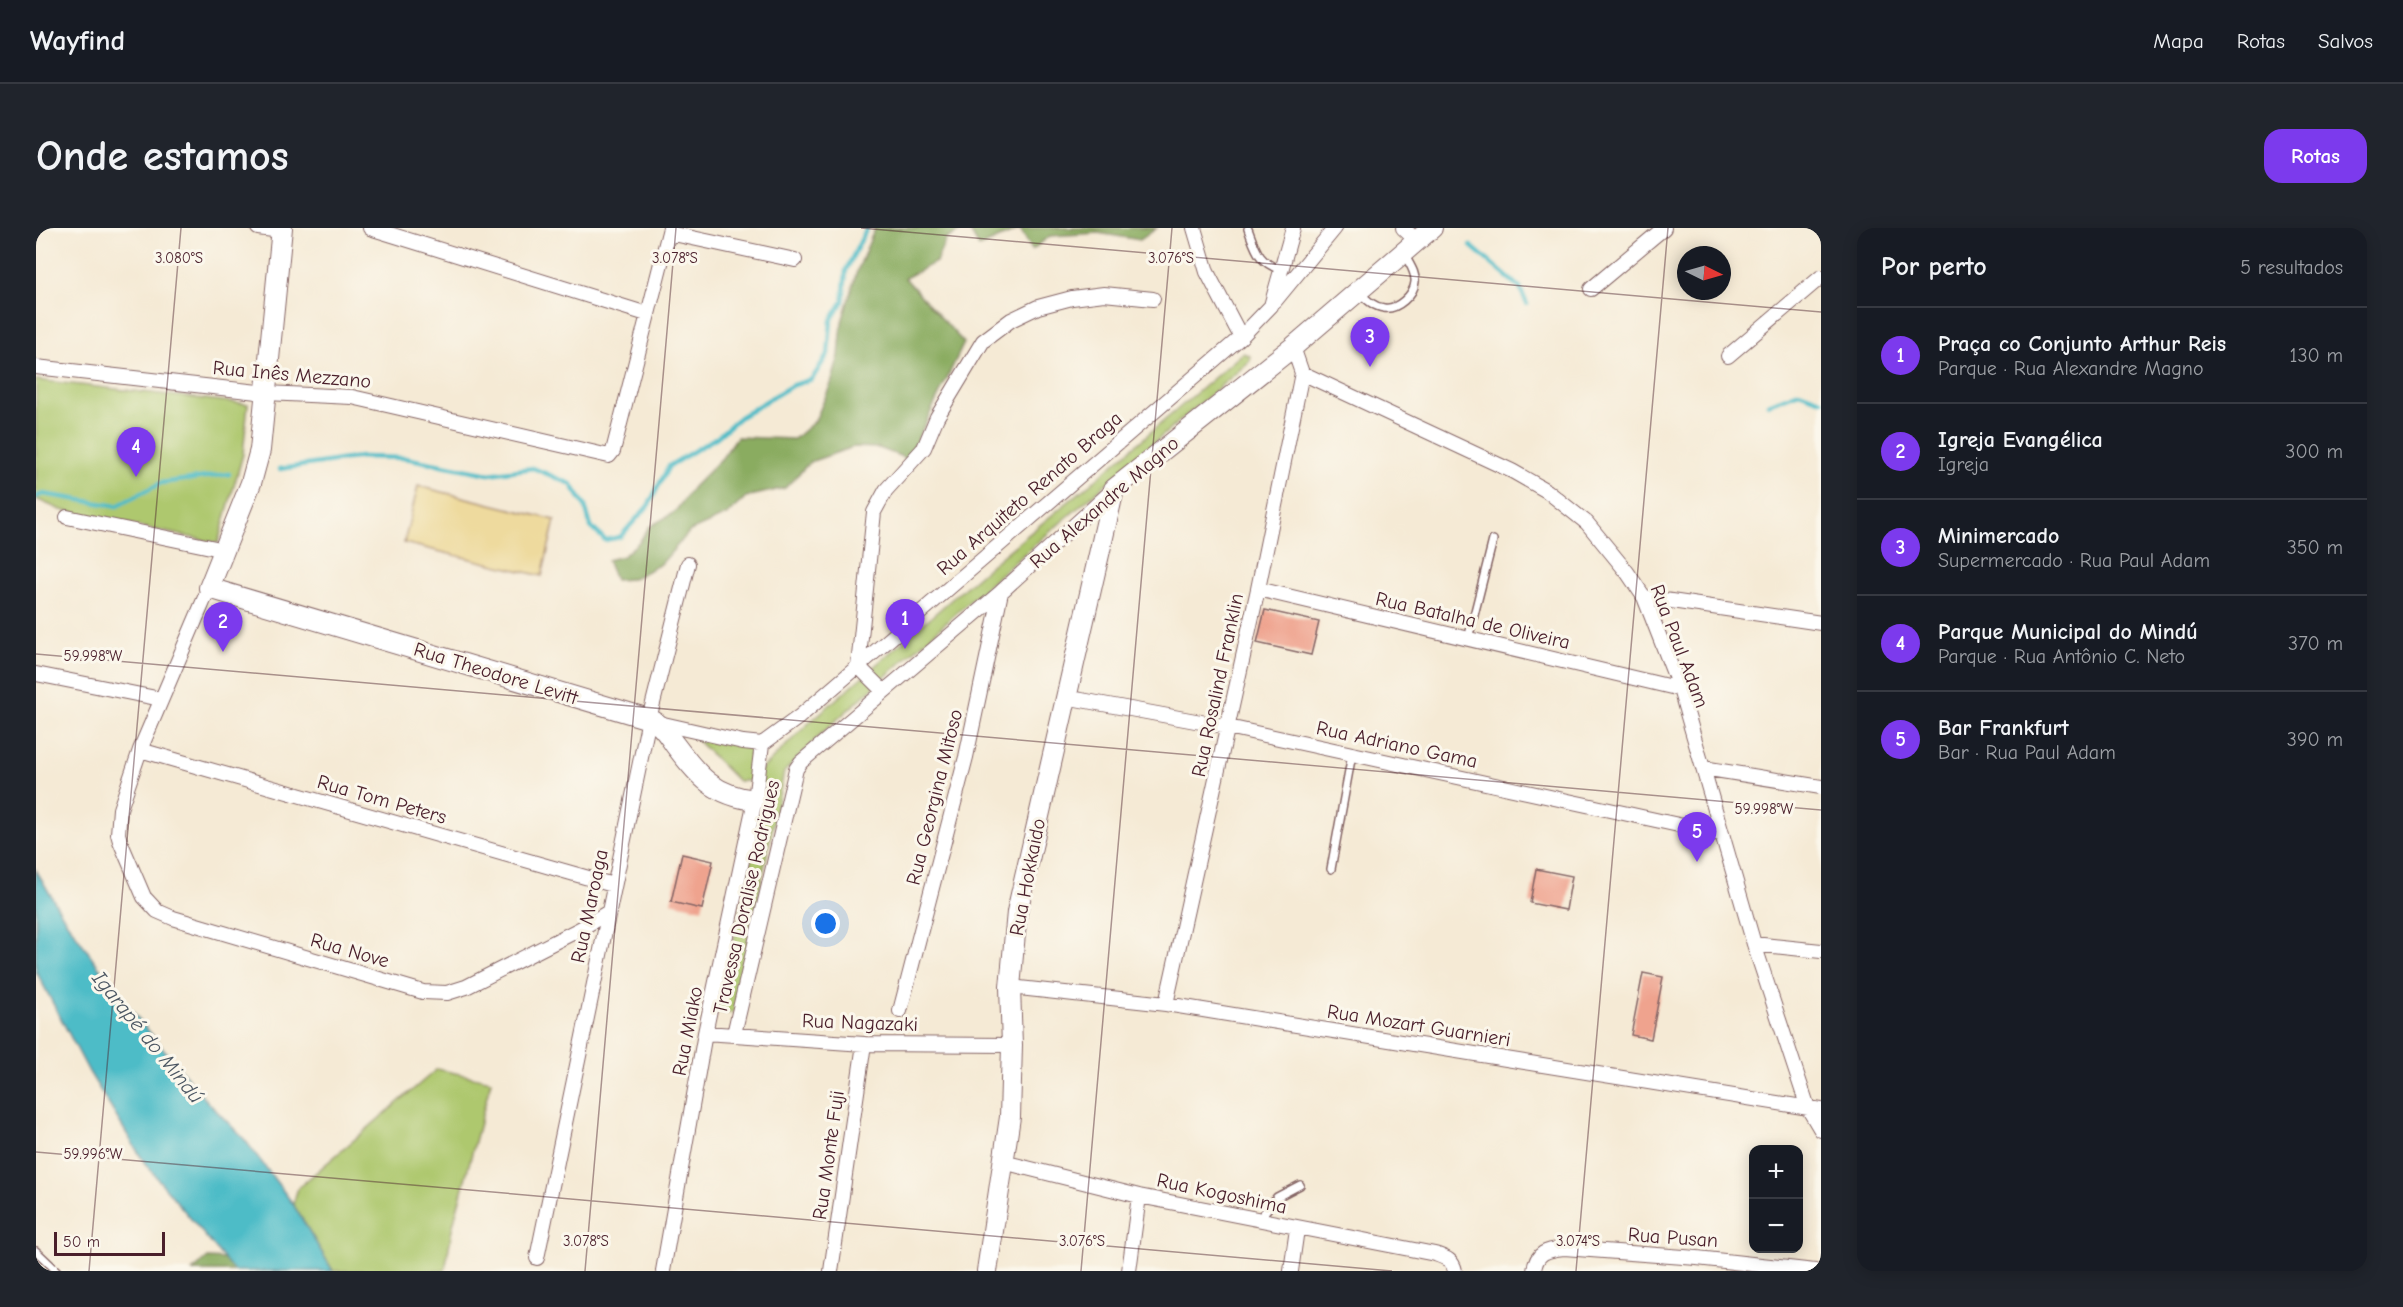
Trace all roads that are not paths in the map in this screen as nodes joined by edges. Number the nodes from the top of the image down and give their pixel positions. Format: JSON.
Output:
{"nodes":[{"id":1,"x":258,"y":228,"type":"edge"},
{"id":2,"x":370,"y":228,"type":"edge"},
{"id":3,"x":1194,"y":228,"type":"edge"},
{"id":4,"x":1293,"y":228,"type":"edge"},
{"id":5,"x":1335,"y":228,"type":"edge"},
{"id":6,"x":1432,"y":228,"type":"edge"},
{"id":7,"x":1664,"y":228,"type":"edge"},
{"id":8,"x":1248,"y":229,"type":"edge"},
{"id":9,"x":282,"y":230,"type":"edge"},
{"id":10,"x":670,"y":230,"type":"edge"},
{"id":11,"x":1408,"y":241,"type":"edge"},
{"id":12,"x":795,"y":260,"type":"dead end"},
{"id":13,"x":1281,"y":270,"type":"junction"},
{"id":14,"x":1821,"y":277,"type":"edge"},
{"id":15,"x":1591,"y":289,"type":"dead end"},
{"id":16,"x":1358,"y":291,"type":"junction"},
{"id":17,"x":1153,"y":299,"type":"dead end"},
{"id":18,"x":1271,"y":306,"type":"junction"},
{"id":19,"x":647,"y":314,"type":"junction"},
{"id":20,"x":1241,"y":337,"type":"junction"},
{"id":21,"x":1293,"y":347,"type":"junction"},
{"id":22,"x":1728,"y":356,"type":"dead end"},
{"id":23,"x":36,"y":367,"type":"edge"},
{"id":24,"x":1302,"y":373,"type":"junction"},
{"id":25,"x":266,"y":393,"type":"junction"},
{"id":26,"x":1114,"y":489,"type":"junction"},
{"id":27,"x":67,"y":517,"type":"dead end"},
{"id":28,"x":1493,"y":540,"type":"dead end"},
{"id":29,"x":225,"y":549,"type":"junction"},
{"id":30,"x":688,"y":564,"type":"dead end"},
{"id":31,"x":209,"y":588,"type":"junction"},
{"id":32,"x":1258,"y":589,"type":"junction"},
{"id":33,"x":1001,"y":592,"type":"junction"},
{"id":34,"x":1644,"y":597,"type":"junction"},
{"id":35,"x":1821,"y":623,"type":"edge"},
{"id":36,"x":1468,"y":639,"type":"junction"},
{"id":37,"x":858,"y":666,"type":"junction"},
{"id":38,"x":36,"y":674,"type":"edge"},
{"id":39,"x":1680,"y":689,"type":"junction"},
{"id":40,"x":883,"y":691,"type":"junction"},
{"id":41,"x":1065,"y":697,"type":"junction"},
{"id":42,"x":161,"y":699,"type":"junction"},
{"id":43,"x":654,"y":721,"type":"junction"},
{"id":44,"x":1228,"y":727,"type":"junction"},
{"id":45,"x":762,"y":744,"type":"junction"},
{"id":46,"x":140,"y":750,"type":"junction"},
{"id":47,"x":1352,"y":754,"type":"junction"},
{"id":48,"x":1702,"y":768,"type":"junction"},
{"id":49,"x":796,"y":769,"type":"joint"},
{"id":50,"x":1821,"y":787,"type":"edge"},
{"id":51,"x":755,"y":800,"type":"junction"},
{"id":52,"x":1720,"y":834,"type":"junction"},
{"id":53,"x":1331,"y":868,"type":"dead end"},
{"id":54,"x":614,"y":885,"type":"junction"},
{"id":55,"x":607,"y":913,"type":"junction"},
{"id":56,"x":1754,"y":944,"type":"junction"},
{"id":57,"x":1821,"y":951,"type":"edge"},
{"id":58,"x":1010,"y":987,"type":"junction"},
{"id":59,"x":1166,"y":1004,"type":"junction"},
{"id":60,"x":900,"y":1011,"type":"dead end"},
{"id":61,"x":705,"y":1033,"type":"junction"},
{"id":62,"x":734,"y":1034,"type":"junction"},
{"id":63,"x":864,"y":1044,"type":"junction"},
{"id":64,"x":1012,"y":1045,"type":"junction"},
{"id":65,"x":1814,"y":1109,"type":"edge"},
{"id":66,"x":1821,"y":1130,"type":"edge"},
{"id":67,"x":1003,"y":1162,"type":"junction"},
{"id":68,"x":1300,"y":1185,"type":"dead end"},
{"id":69,"x":1139,"y":1196,"type":"junction"},
{"id":70,"x":1257,"y":1221,"type":"junction"},
{"id":71,"x":1297,"y":1229,"type":"junction"},
{"id":72,"x":36,"y":1251,"type":"edge"},
{"id":73,"x":537,"y":1258,"type":"dead end"},
{"id":74,"x":1696,"y":1264,"type":"edge"},
{"id":75,"x":57,"y":1271,"type":"edge"},
{"id":76,"x":663,"y":1271,"type":"edge"},
{"id":77,"x":831,"y":1271,"type":"edge"},
{"id":78,"x":987,"y":1271,"type":"edge"},
{"id":79,"x":1129,"y":1271,"type":"edge"},
{"id":80,"x":1291,"y":1271,"type":"edge"},
{"id":81,"x":1455,"y":1271,"type":"edge"},
{"id":82,"x":1534,"y":1271,"type":"edge"},
{"id":83,"x":1815,"y":1271,"type":"edge"}],
"edges":[{"from":1,"to":9,"type":"street"},
{"from":2,"to":19,"type":"street"},
{"from":3,"to":20,"type":"street"},
{"from":4,"to":13,"type":"street"},
{"from":5,"to":18,"type":"street"},
{"from":6,"to":11,"type":"street","name":"Rua Alexandre Magno"},
{"from":7,"to":15,"type":"street"},
{"from":8,"to":13,"type":"lane"},
{"from":9,"to":25,"type":"street"},
{"from":10,"to":12,"type":"street"},
{"from":10,"to":19,"type":"street"},
{"from":11,"to":16,"type":"street","name":"Rua Alexandre Magno"},
{"from":11,"to":16,"type":"lane"},
{"from":13,"to":18,"type":"street"},
{"from":14,"to":22,"type":"street"},
{"from":16,"to":21,"type":"street","name":"Rua Alexandre Magno"},
{"from":17,"to":37,"type":"street"},
{"from":18,"to":20,"type":"street","name":"Rua Arquiteto Renato Braga"},
{"from":19,"to":25,"type":"street","name":"Rua Inês Mezzano"},
{"from":20,"to":37,"type":"street","name":"Rua Arquiteto Renato Braga"},
{"from":21,"to":24,"type":"street"},
{"from":21,"to":26,"type":"street","name":"Rua Alexandre Magno"},
{"from":23,"to":25,"type":"street","name":"Rua Inês Mezzano"},
{"from":24,"to":32,"type":"street","name":"Rua Rosalind Franklin"},
{"from":24,"to":34,"type":"street","name":"Rua Paul Adam"},
{"from":25,"to":29,"type":"street"},
{"from":26,"to":33,"type":"street","name":"Rua Alexandre Magno"},
{"from":26,"to":41,"type":"street","name":"Rua Hokkaido"},
{"from":27,"to":29,"type":"street"},
{"from":28,"to":36,"type":"lane"},
{"from":29,"to":31,"type":"street"},
{"from":30,"to":43,"type":"street","name":"Rua Maroaga"},
{"from":31,"to":42,"type":"street"},
{"from":31,"to":43,"type":"street","name":"Rua Theodore Levitt"},
{"from":32,"to":36,"type":"street","name":"Rua Batalha de Oliveira"},
{"from":32,"to":44,"type":"street","name":"Rua Rosalind Franklin"},
{"from":33,"to":40,"type":"street","name":"Rua Alexandre Magno"},
{"from":33,"to":60,"type":"street","name":"Rua Georgina Mitoso"},
{"from":34,"to":35,"type":"street"},
{"from":34,"to":39,"type":"street","name":"Rua Paul Adam"},
{"from":36,"to":39,"type":"street","name":"Rua Batalha de Oliveira"},
{"from":37,"to":40,"type":"street"},
{"from":37,"to":45,"type":"street","name":"Rua Arquiteto Renato Braga"},
{"from":38,"to":42,"type":"street"},
{"from":39,"to":48,"type":"street","name":"Rua Paul Adam"},
{"from":40,"to":49,"type":"street","name":"Rua Alexandre Magno"},
{"from":41,"to":44,"type":"street","name":"Rua Adriano Gama"},
{"from":41,"to":58,"type":"street","name":"Rua Hokkaido"},
{"from":42,"to":46,"type":"street"},
{"from":43,"to":45,"type":"street"},
{"from":43,"to":51,"type":"street"},
{"from":43,"to":54,"type":"street","name":"Rua Maroaga"},
{"from":44,"to":47,"type":"street","name":"Rua Adriano Gama"},
{"from":44,"to":59,"type":"street","name":"Rua Rosalind Franklin"},
{"from":45,"to":51,"type":"street"},
{"from":46,"to":54,"type":"street","name":"Rua Tom Peters"},
{"from":46,"to":55,"type":"street","name":"Rua Nove"},
{"from":47,"to":52,"type":"street","name":"Rua Adriano Gama"},
{"from":47,"to":53,"type":"lane"},
{"from":48,"to":50,"type":"street"},
{"from":48,"to":52,"type":"street","name":"Rua Paul Adam"},
{"from":49,"to":62,"type":"street","name":"Travessa Doralise Rodrigues"},
{"from":51,"to":61,"type":"street","name":"Rua Miako"},
{"from":52,"to":56,"type":"street","name":"Rua Paul Adam"},
{"from":54,"to":55,"type":"street","name":"Rua Maroaga"},
{"from":55,"to":73,"type":"street","name":"Rua Maroaga"},
{"from":56,"to":57,"type":"street"},
{"from":56,"to":65,"type":"street","name":"Rua Paul Adam"},
{"from":58,"to":59,"type":"street","name":"Rua Mozart Guarnieri"},
{"from":58,"to":64,"type":"street","name":"Rua Hokkaido"},
{"from":59,"to":65,"type":"street","name":"Rua Mozart Guarnieri"},
{"from":61,"to":62,"type":"street","name":"Rua Nagazaki"},
{"from":61,"to":76,"type":"street","name":"Rua Miako"},
{"from":62,"to":63,"type":"street","name":"Rua Nagazaki"},
{"from":63,"to":64,"type":"street","name":"Rua Nagazaki"},
{"from":63,"to":77,"type":"street","name":"Rua Monte Fuji"},
{"from":64,"to":67,"type":"street","name":"Rua Hokkaido"},
{"from":65,"to":66,"type":"street","name":"Rua Paul Adam"},
{"from":67,"to":69,"type":"street","name":"Rua Kogoshima"},
{"from":67,"to":78,"type":"street","name":"Rua Hokkaido"},
{"from":68,"to":70,"type":"lane"},
{"from":69,"to":70,"type":"street","name":"Rua Kogoshima"},
{"from":69,"to":79,"type":"street"},
{"from":70,"to":71,"type":"street","name":"Rua Kogoshima"},
{"from":71,"to":80,"type":"street"},
{"from":71,"to":81,"type":"street","name":"Rua Kogoshima"},
{"from":72,"to":75,"type":"lane"},
{"from":74,"to":82,"type":"street","name":"Rua Pusan"},
{"from":74,"to":83,"type":"street","name":"Rua Pusan"}]}
